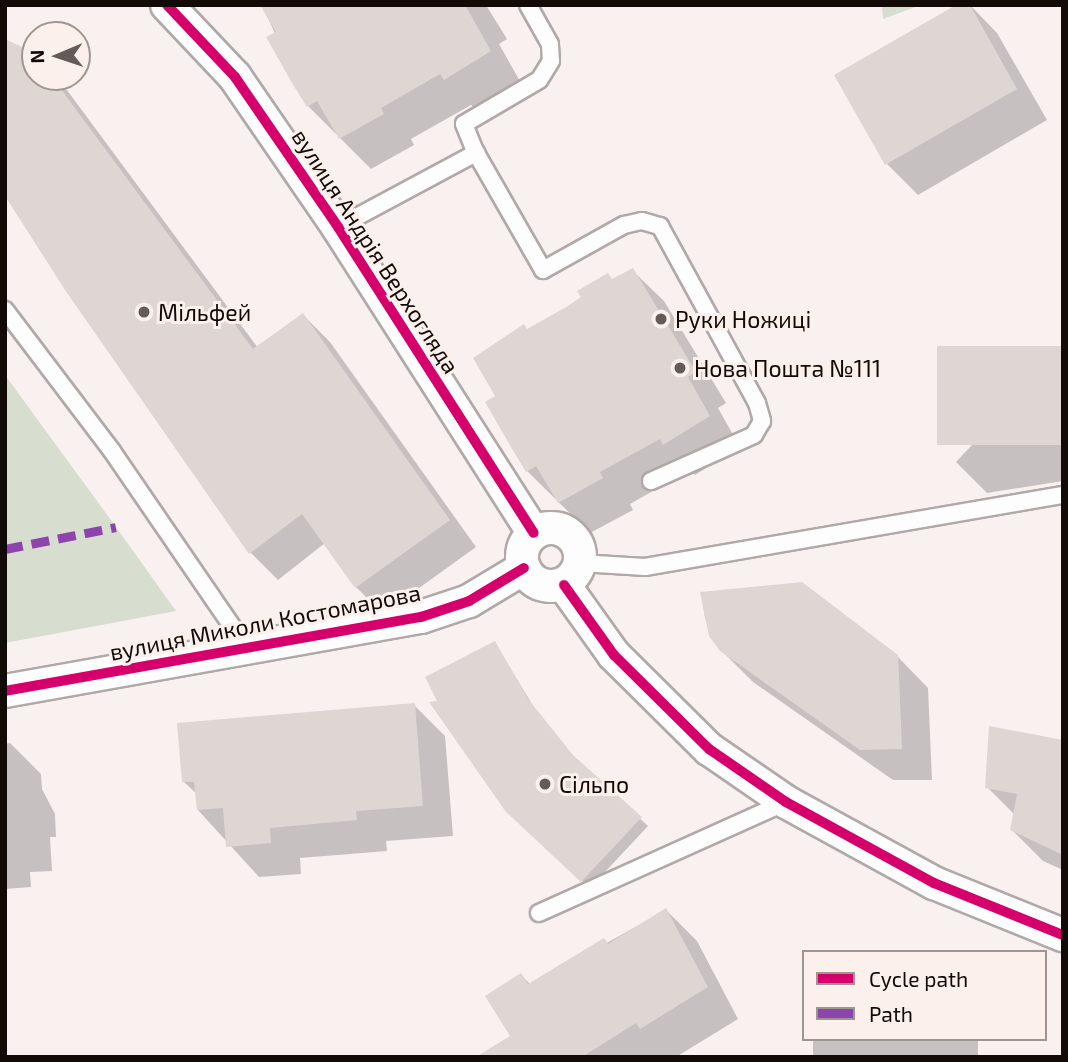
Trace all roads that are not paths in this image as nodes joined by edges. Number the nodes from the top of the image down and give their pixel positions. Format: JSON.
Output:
{"nodes":[{"id":1,"x":167,"y":5,"type":"edge"},
{"id":2,"x":528,"y":5,"type":"edge"},
{"id":3,"x":476,"y":153,"type":"junction"},
{"id":4,"x":338,"y":227,"type":"junction"},
{"id":5,"x":5,"y":310,"type":"edge"},
{"id":6,"x":651,"y":481,"type":"dead end"},
{"id":7,"x":1063,"y":495,"type":"edge"},
{"id":8,"x":534,"y":533,"type":"junction"},
{"id":9,"x":524,"y":568,"type":"junction"},
{"id":10,"x":572,"y":574,"type":"junction"},
{"id":11,"x":247,"y":648,"type":"junction"},
{"id":12,"x":5,"y":691,"type":"edge"},
{"id":13,"x":786,"y":802,"type":"junction"},
{"id":14,"x":540,"y":913,"type":"dead end"},
{"id":15,"x":1063,"y":935,"type":"edge"}],
"edges":[{"from":1,"to":4,"type":"street","name":"вулиця Андрія Верхогляда"},
{"from":2,"to":3,"type":"lane"},
{"from":3,"to":4,"type":"lane"},
{"from":3,"to":6,"type":"lane"},
{"from":4,"to":8,"type":"street","name":"вулиця Андрія Верхогляда"},
{"from":5,"to":11,"type":"lane"},
{"from":7,"to":10,"type":"lane"},
{"from":8,"to":9,"type":"street"},
{"from":8,"to":10,"type":"street"},
{"from":9,"to":10,"type":"street"},
{"from":9,"to":11,"type":"street","name":"вулиця Миколи Костомарова"},
{"from":10,"to":13,"type":"street"},
{"from":11,"to":12,"type":"street","name":"вулиця Миколи Костомарова"},
{"from":13,"to":14,"type":"lane"},
{"from":13,"to":15,"type":"street"}]}
